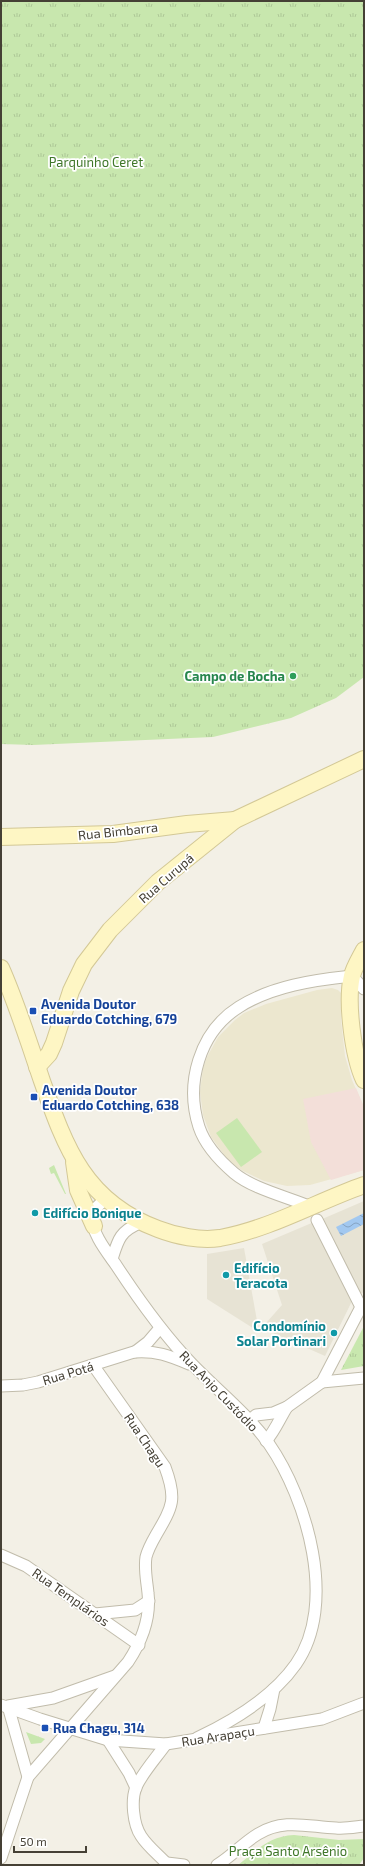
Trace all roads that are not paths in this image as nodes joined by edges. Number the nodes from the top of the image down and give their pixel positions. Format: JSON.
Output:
{"nodes":[{"id":1,"x":364,"y":759,"type":"edge"},
{"id":2,"x":235,"y":820,"type":"junction"},
{"id":3,"x":194,"y":823,"type":"junction"},
{"id":4,"x":1,"y":837,"type":"edge"},
{"id":5,"x":200,"y":848,"type":"junction"},
{"id":6,"x":364,"y":950,"type":"edge"},
{"id":7,"x":1,"y":968,"type":"edge"},
{"id":8,"x":352,"y":976,"type":"junction"},
{"id":9,"x":364,"y":989,"type":"edge"},
{"id":10,"x":37,"y":1067,"type":"junction"},
{"id":11,"x":364,"y":1080,"type":"edge"},
{"id":12,"x":74,"y":1160,"type":"junction"},
{"id":13,"x":364,"y":1185,"type":"edge"},
{"id":14,"x":106,"y":1199,"type":"junction"},
{"id":15,"x":314,"y":1213,"type":"junction"},
{"id":16,"x":140,"y":1223,"type":"junction"},
{"id":17,"x":94,"y":1226,"type":"junction"},
{"id":18,"x":112,"y":1259,"type":"junction"},
{"id":19,"x":363,"y":1307,"type":"edge"},
{"id":20,"x":160,"y":1328,"type":"junction"},
{"id":21,"x":134,"y":1352,"type":"junction"},
{"id":22,"x":92,"y":1365,"type":"junction"},
{"id":23,"x":193,"y":1365,"type":"junction"},
{"id":24,"x":364,"y":1378,"type":"edge"},
{"id":25,"x":322,"y":1382,"type":"junction"},
{"id":26,"x":1,"y":1386,"type":"edge"},
{"id":27,"x":287,"y":1407,"type":"junction"},
{"id":28,"x":265,"y":1414,"type":"junction"},
{"id":29,"x":250,"y":1420,"type":"junction"},
{"id":30,"x":275,"y":1426,"type":"junction"},
{"id":31,"x":266,"y":1440,"type":"junction"},
{"id":32,"x":1,"y":1555,"type":"edge"},
{"id":33,"x":149,"y":1601,"type":"junction"},
{"id":34,"x":96,"y":1614,"type":"junction"},
{"id":35,"x":139,"y":1645,"type":"junction"},
{"id":36,"x":115,"y":1676,"type":"junction"},
{"id":37,"x":274,"y":1689,"type":"junction"},
{"id":38,"x":364,"y":1703,"type":"edge"},
{"id":39,"x":4,"y":1705,"type":"edge"},
{"id":40,"x":264,"y":1728,"type":"junction"},
{"id":41,"x":70,"y":1729,"type":"junction"},
{"id":42,"x":197,"y":1738,"type":"junction"},
{"id":43,"x":108,"y":1740,"type":"junction"},
{"id":44,"x":166,"y":1744,"type":"junction"},
{"id":45,"x":28,"y":1777,"type":"junction"},
{"id":46,"x":136,"y":1788,"type":"junction"},
{"id":47,"x":364,"y":1826,"type":"edge"},
{"id":48,"x":1,"y":1858,"type":"edge"},
{"id":49,"x":168,"y":1864,"type":"edge"},
{"id":50,"x":184,"y":1865,"type":"edge"},
{"id":51,"x":217,"y":1865,"type":"edge"}],
"edges":[{"from":1,"to":2,"type":"main road","name":"Rua Curupá"},
{"from":2,"to":3,"type":"main road","name":"Rua Bimbarra"},
{"from":2,"to":5,"type":"main road","name":"Rua Curupá"},
{"from":3,"to":4,"type":"main road","name":"Rua Bimbarra"},
{"from":3,"to":5,"type":"main road"},
{"from":5,"to":10,"type":"main road","name":"Rua Curupá"},
{"from":6,"to":8,"type":"main road"},
{"from":7,"to":10,"type":"main road"},
{"from":8,"to":9,"type":"street"},
{"from":8,"to":11,"type":"main road"},
{"from":8,"to":15,"type":"street"},
{"from":10,"to":12,"type":"main road"},
{"from":12,"to":14,"type":"main road"},
{"from":12,"to":17,"type":"main road"},
{"from":13,"to":15,"type":"main road"},
{"from":14,"to":16,"type":"main road"},
{"from":14,"to":17,"type":"street"},
{"from":15,"to":16,"type":"main road"},
{"from":15,"to":19,"type":"street"},
{"from":16,"to":18,"type":"street"},
{"from":17,"to":18,"type":"street","name":"Rua Anjo Custódio"},
{"from":18,"to":20,"type":"street","name":"Rua Anjo Custódio"},
{"from":19,"to":25,"type":"street"},
{"from":20,"to":21,"type":"street","name":"Rua Potá"},
{"from":20,"to":23,"type":"street","name":"Rua Anjo Custódio"},
{"from":21,"to":22,"type":"street","name":"Rua Potá"},
{"from":21,"to":23,"type":"street","name":"Rua Potá"},
{"from":22,"to":26,"type":"street","name":"Rua Potá"},
{"from":22,"to":33,"type":"street","name":"Rua Chagu"},
{"from":23,"to":29,"type":"street","name":"Rua Anjo Custódio"},
{"from":24,"to":25,"type":"street"},
{"from":25,"to":27,"type":"street"},
{"from":27,"to":28,"type":"street"},
{"from":27,"to":30,"type":"street"},
{"from":28,"to":29,"type":"street"},
{"from":28,"to":30,"type":"street"},
{"from":29,"to":31,"type":"street","name":"Rua Anjo Custódio"},
{"from":30,"to":31,"type":"street"},
{"from":31,"to":37,"type":"street","name":"Rua Anjo Custódio"},
{"from":32,"to":34,"type":"street","name":"Rua Templários"},
{"from":33,"to":34,"type":"street"},
{"from":33,"to":35,"type":"street","name":"Rua Chagu"},
{"from":34,"to":35,"type":"street","name":"Rua Templários"},
{"from":35,"to":36,"type":"street","name":"Rua Chagu"},
{"from":36,"to":39,"type":"street"},
{"from":36,"to":41,"type":"street","name":"Rua Chagu"},
{"from":37,"to":40,"type":"street"},
{"from":37,"to":42,"type":"street","name":"Rua Anjo Custódio"},
{"from":38,"to":40,"type":"street","name":"Rua Arapaçu"},
{"from":39,"to":41,"type":"street"},
{"from":39,"to":45,"type":"street"},
{"from":40,"to":42,"type":"street","name":"Rua Arapaçu"},
{"from":41,"to":43,"type":"street","name":"Rua Arapaçu"},
{"from":41,"to":45,"type":"street","name":"Rua Chagu"},
{"from":42,"to":44,"type":"street","name":"Rua Arapaçu"},
{"from":43,"to":44,"type":"street","name":"Rua Arapaçu"},
{"from":43,"to":46,"type":"street"},
{"from":44,"to":46,"type":"street"},
{"from":45,"to":48,"type":"street"},
{"from":46,"to":49,"type":"street"},
{"from":47,"to":51,"type":"street"},
{"from":49,"to":50,"type":"street"}]}
